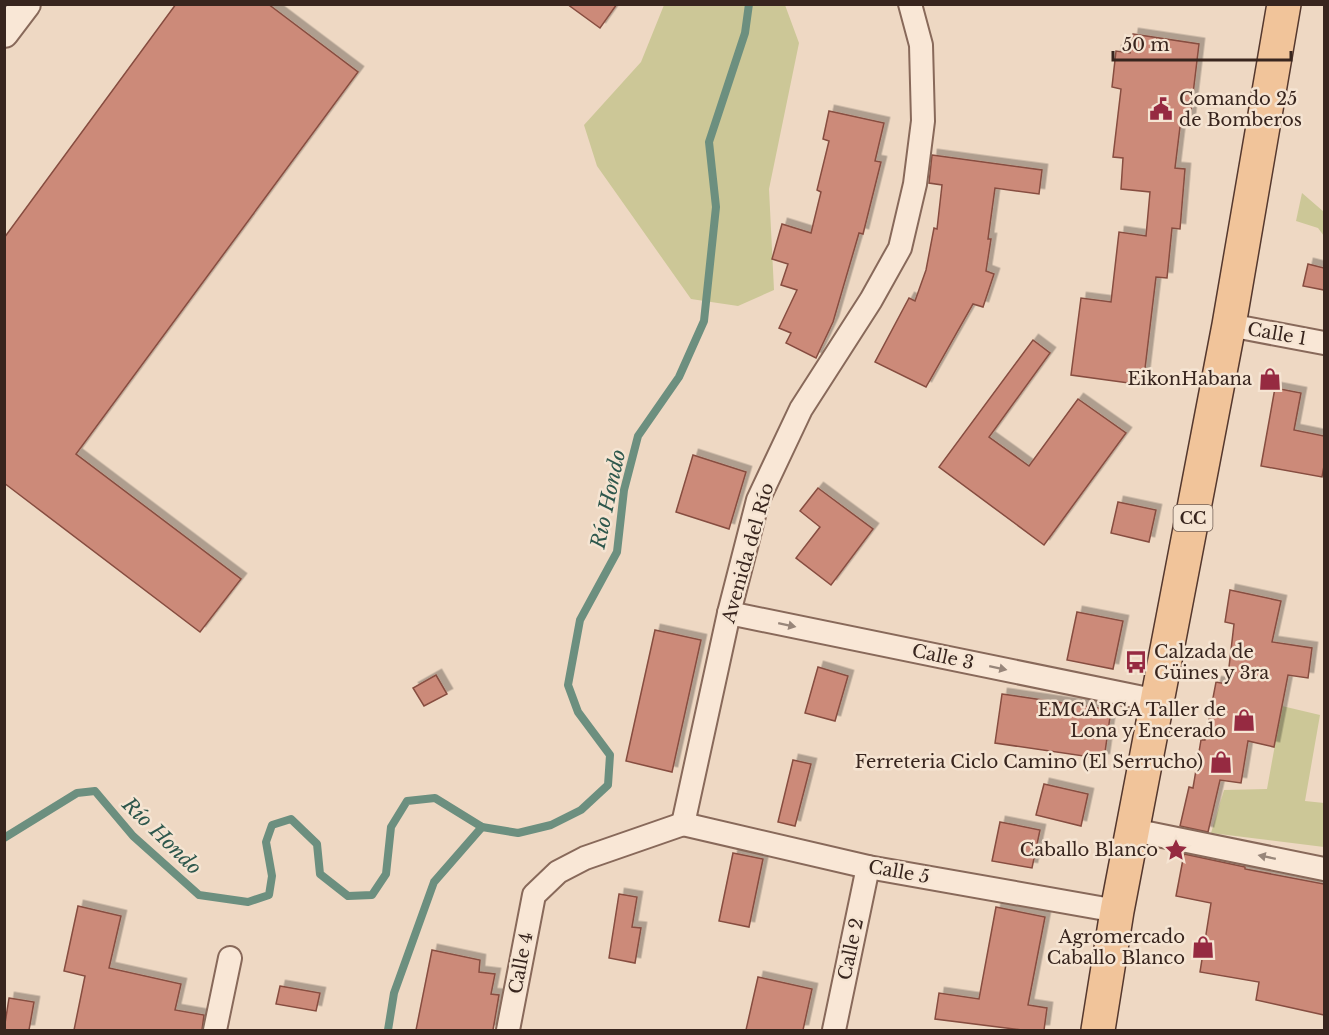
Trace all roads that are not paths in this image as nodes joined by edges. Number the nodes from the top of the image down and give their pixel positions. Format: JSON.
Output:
{"nodes":[{"id":1,"x":26,"y":4,"type":"edge"},
{"id":2,"x":910,"y":4,"type":"edge"},
{"id":3,"x":1284,"y":4,"type":"edge"},
{"id":4,"x":4,"y":33,"type":"edge"},
{"id":5,"x":1229,"y":325,"type":"junction"},
{"id":6,"x":1324,"y":342,"type":"edge"},
{"id":7,"x":729,"y":613,"type":"junction"},
{"id":8,"x":1158,"y":701,"type":"junction"},
{"id":9,"x":683,"y":824,"type":"junction"},
{"id":10,"x":1133,"y":830,"type":"junction"},
{"id":11,"x":868,"y":867,"type":"junction"},
{"id":12,"x":1324,"y":868,"type":"edge"},
{"id":13,"x":1117,"y":911,"type":"junction"},
{"id":14,"x":230,"y":958,"type":"dead end"},
{"id":15,"x":215,"y":1030,"type":"edge"},
{"id":16,"x":508,"y":1030,"type":"edge"},
{"id":17,"x":834,"y":1030,"type":"edge"},
{"id":18,"x":1098,"y":1030,"type":"edge"}],
"edges":[{"from":1,"to":4,"type":"street"},
{"from":2,"to":7,"type":"street","name":"Avenida del Río"},
{"from":3,"to":5,"type":"main road","number":"CC"},
{"from":5,"to":6,"type":"street","name":"Calle 1"},
{"from":5,"to":8,"type":"main road","number":"CC"},
{"from":7,"to":8,"type":"street","name":"Calle 3","one_way":true},
{"from":7,"to":9,"type":"street","name":"Avenida del Río"},
{"from":8,"to":10,"type":"main road","number":"CC"},
{"from":9,"to":11,"type":"street","name":"Calle 5"},
{"from":9,"to":16,"type":"street","name":"Calle 4"},
{"from":12,"to":10,"type":"street","one_way":true},
{"from":10,"to":13,"type":"main road","number":"CC"},
{"from":11,"to":13,"type":"street","name":"Calle 5"},
{"from":11,"to":17,"type":"street","name":"Calle 2"},
{"from":13,"to":18,"type":"main road","number":"CC"},
{"from":14,"to":15,"type":"street"}]}
